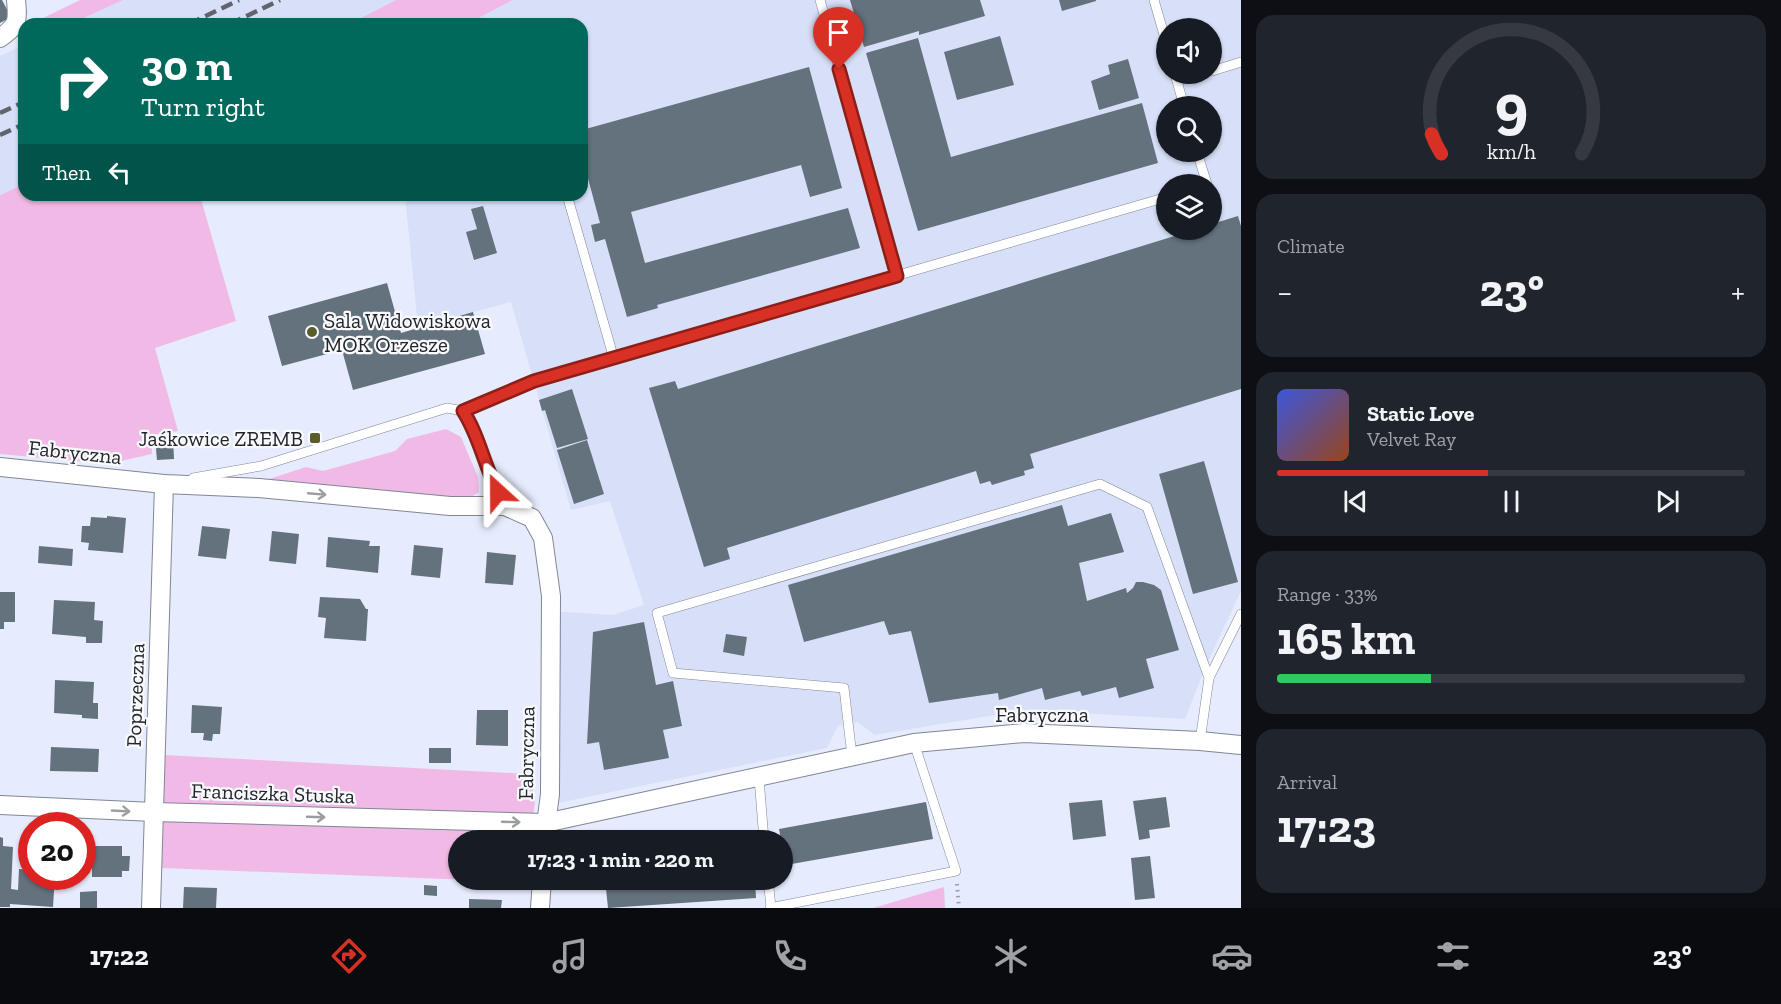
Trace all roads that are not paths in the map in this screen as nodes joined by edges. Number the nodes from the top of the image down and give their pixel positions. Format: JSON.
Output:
{"nodes":[{"id":1,"x":820,"y":0,"type":"edge"},
{"id":2,"x":1154,"y":0,"type":"edge"},
{"id":3,"x":17,"y":9,"type":"edge"},
{"id":4,"x":1159,"y":18,"type":"edge"},
{"id":5,"x":0,"y":38,"type":"edge"},
{"id":6,"x":1241,"y":62,"type":"edge"},
{"id":7,"x":1222,"y":68,"type":"edge"},
{"id":8,"x":1156,"y":199,"type":"edge"},
{"id":9,"x":569,"y":201,"type":"edge"},
{"id":10,"x":897,"y":276,"type":"junction"},
{"id":11,"x":614,"y":359,"type":"junction"},
{"id":12,"x":463,"y":411,"type":"junction"},
{"id":13,"x":0,"y":467,"type":"edge"},
{"id":14,"x":164,"y":484,"type":"junction"},
{"id":15,"x":505,"y":506,"type":"junction"},
{"id":16,"x":1241,"y":614,"type":"edge"},
{"id":17,"x":1209,"y":678,"type":"junction"},
{"id":18,"x":1200,"y":741,"type":"junction"},
{"id":19,"x":914,"y":743,"type":"junction"},
{"id":20,"x":1241,"y":745,"type":"edge"},
{"id":21,"x":852,"y":756,"type":"junction"},
{"id":22,"x":759,"y":778,"type":"junction"},
{"id":23,"x":0,"y":805,"type":"edge"},
{"id":24,"x":154,"y":812,"type":"junction"},
{"id":25,"x":506,"y":830,"type":"edge"},
{"id":26,"x":545,"y":830,"type":"edge"},
{"id":27,"x":553,"y":830,"type":"edge"},
{"id":28,"x":763,"y":830,"type":"edge"},
{"id":29,"x":541,"y":890,"type":"edge"},
{"id":30,"x":769,"y":890,"type":"edge"},
{"id":31,"x":151,"y":908,"type":"edge"},
{"id":32,"x":540,"y":908,"type":"edge"},
{"id":33,"x":771,"y":908,"type":"edge"}],
"edges":[{"from":1,"to":10,"type":"lane"},
{"from":2,"to":4,"type":"lane"},
{"from":3,"to":5,"type":"street"},
{"from":6,"to":7,"type":"lane"},
{"from":8,"to":10,"type":"lane"},
{"from":9,"to":11,"type":"lane"},
{"from":10,"to":11,"type":"lane"},
{"from":11,"to":12,"type":"lane"},
{"from":12,"to":14,"type":"lane"},
{"from":12,"to":15,"type":"lane"},
{"from":13,"to":14,"type":"street","name":"Fabryczna"},
{"from":14,"to":15,"type":"street","name":"Fabryczna","one_way":true},
{"from":14,"to":24,"type":"street","name":"Poprzeczna"},
{"from":15,"to":26,"type":"street","name":"Fabryczna"},
{"from":16,"to":17,"type":"lane"},
{"from":17,"to":18,"type":"lane"},
{"from":17,"to":21,"type":"lane"},
{"from":18,"to":19,"type":"street","name":"Fabryczna"},
{"from":18,"to":20,"type":"street","name":"Fabryczna"},
{"from":19,"to":21,"type":"street","name":"Fabryczna"},
{"from":19,"to":33,"type":"lane"},
{"from":21,"to":22,"type":"street","name":"Fabryczna"},
{"from":22,"to":27,"type":"street","name":"Fabryczna"},
{"from":22,"to":28,"type":"lane"},
{"from":23,"to":24,"type":"street","name":"Franciszka Stuska","one_way":true},
{"from":24,"to":25,"type":"street","name":"Franciszka Stuska","one_way":true},
{"from":24,"to":31,"type":"street","name":"Poprzeczna"},
{"from":29,"to":32,"type":"street"},
{"from":30,"to":33,"type":"lane"}]}
